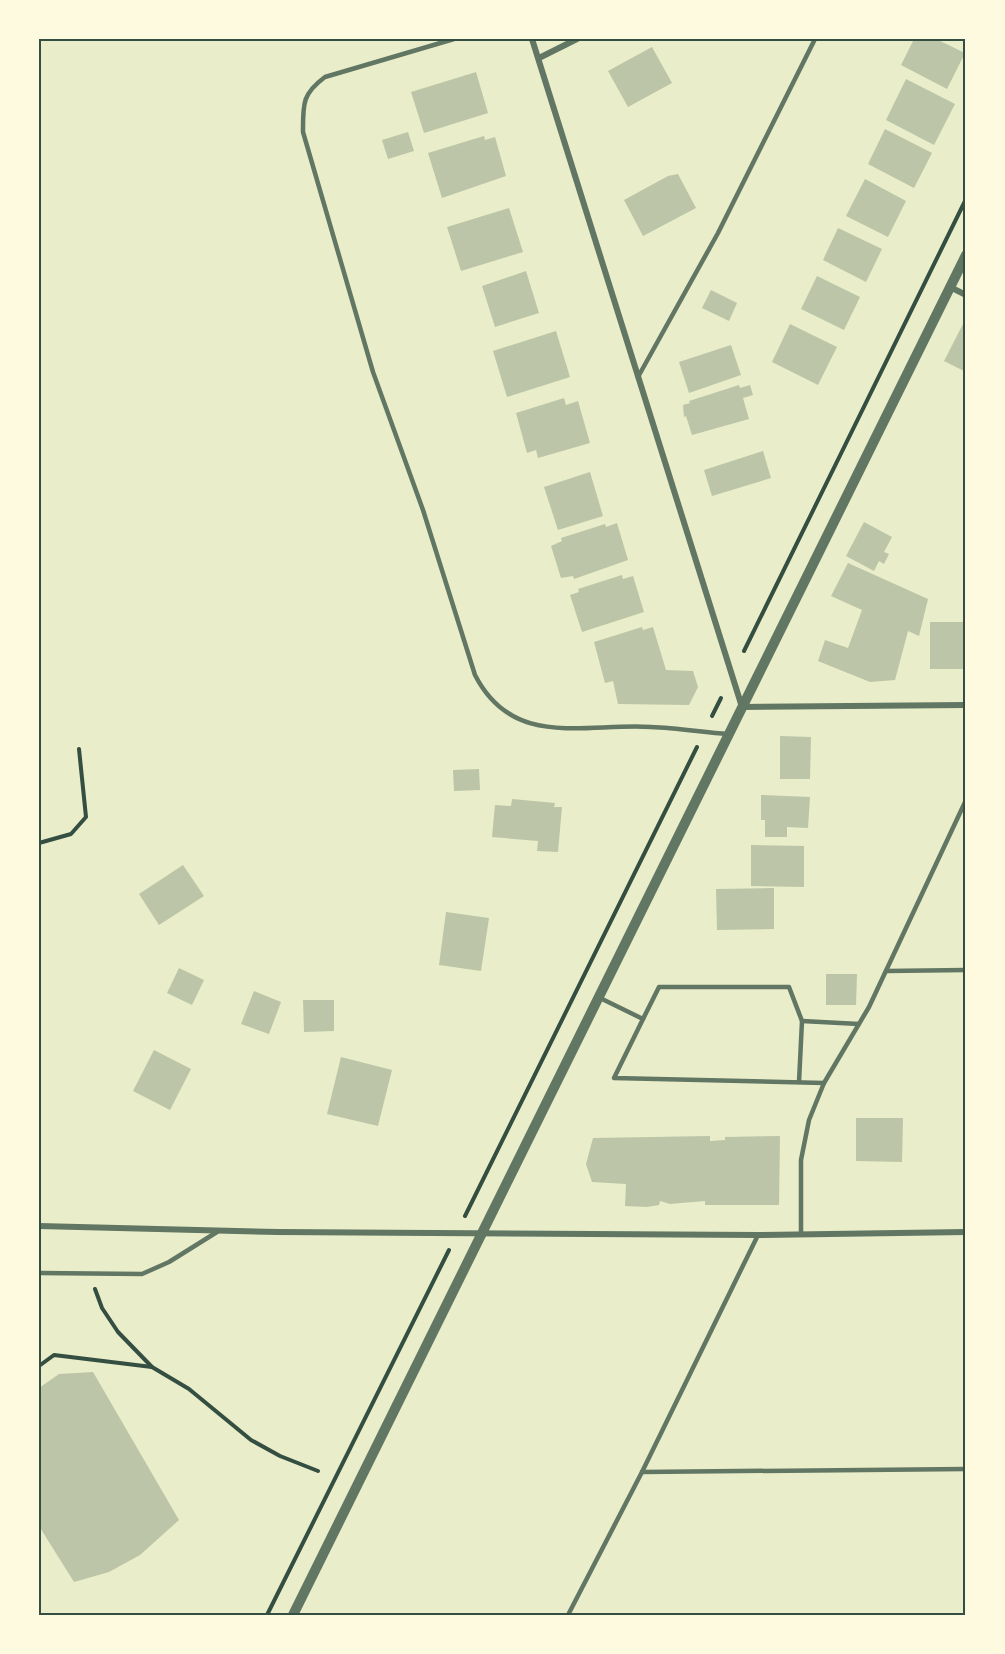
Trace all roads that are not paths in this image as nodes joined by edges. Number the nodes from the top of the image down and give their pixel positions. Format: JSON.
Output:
{"nodes":[{"id":1,"x":454,"y":39,"type":"edge"},
{"id":2,"x":532,"y":39,"type":"edge"},
{"id":3,"x":577,"y":39,"type":"edge"},
{"id":4,"x":815,"y":39,"type":"edge"},
{"id":5,"x":538,"y":58,"type":"junction"},
{"id":6,"x":966,"y":255,"type":"edge"},
{"id":7,"x":950,"y":287,"type":"junction"},
{"id":8,"x":966,"y":295,"type":"edge"},
{"id":9,"x":638,"y":377,"type":"junction"},
{"id":10,"x":966,"y":705,"type":"edge"},
{"id":11,"x":742,"y":707,"type":"junction"},
{"id":12,"x":728,"y":734,"type":"junction"},
{"id":13,"x":966,"y":800,"type":"edge"},
{"id":14,"x":966,"y":969,"type":"edge"},
{"id":15,"x":886,"y":971,"type":"junction"},
{"id":16,"x":598,"y":998,"type":"junction"},
{"id":17,"x":643,"y":1019,"type":"junction"},
{"id":18,"x":802,"y":1022,"type":"junction"},
{"id":19,"x":859,"y":1024,"type":"junction"},
{"id":20,"x":799,"y":1082,"type":"junction"},
{"id":21,"x":824,"y":1083,"type":"junction"},
{"id":22,"x":39,"y":1226,"type":"edge"},
{"id":23,"x":220,"y":1230,"type":"junction"},
{"id":24,"x":483,"y":1232,"type":"junction"},
{"id":25,"x":966,"y":1232,"type":"edge"},
{"id":26,"x":758,"y":1234,"type":"junction"},
{"id":27,"x":801,"y":1234,"type":"junction"},
{"id":28,"x":39,"y":1273,"type":"edge"},
{"id":29,"x":966,"y":1469,"type":"edge"},
{"id":30,"x":642,"y":1472,"type":"junction"},
{"id":31,"x":293,"y":1615,"type":"edge"},
{"id":32,"x":568,"y":1615,"type":"edge"}],
"edges":[{"from":1,"to":12,"type":"lane"},
{"from":2,"to":5,"type":"street"},
{"from":3,"to":5,"type":"street"},
{"from":4,"to":9,"type":"lane"},
{"from":5,"to":9,"type":"street"},
{"from":6,"to":7,"type":"street"},
{"from":7,"to":8,"type":"street"},
{"from":7,"to":11,"type":"street"},
{"from":9,"to":11,"type":"street"},
{"from":10,"to":11,"type":"street"},
{"from":11,"to":12,"type":"street"},
{"from":12,"to":16,"type":"street"},
{"from":13,"to":15,"type":"lane"},
{"from":14,"to":15,"type":"lane"},
{"from":15,"to":19,"type":"lane"},
{"from":16,"to":17,"type":"lane"},
{"from":16,"to":24,"type":"street"},
{"from":17,"to":18,"type":"lane"},
{"from":17,"to":20,"type":"lane"},
{"from":18,"to":19,"type":"lane"},
{"from":18,"to":20,"type":"lane"},
{"from":19,"to":21,"type":"lane"},
{"from":20,"to":21,"type":"lane"},
{"from":21,"to":27,"type":"lane"},
{"from":22,"to":23,"type":"street"},
{"from":23,"to":24,"type":"street"},
{"from":23,"to":28,"type":"lane"},
{"from":24,"to":26,"type":"street"},
{"from":24,"to":31,"type":"street"},
{"from":25,"to":27,"type":"street"},
{"from":26,"to":27,"type":"street"},
{"from":26,"to":30,"type":"lane"},
{"from":29,"to":30,"type":"lane"},
{"from":30,"to":32,"type":"lane"}]}
